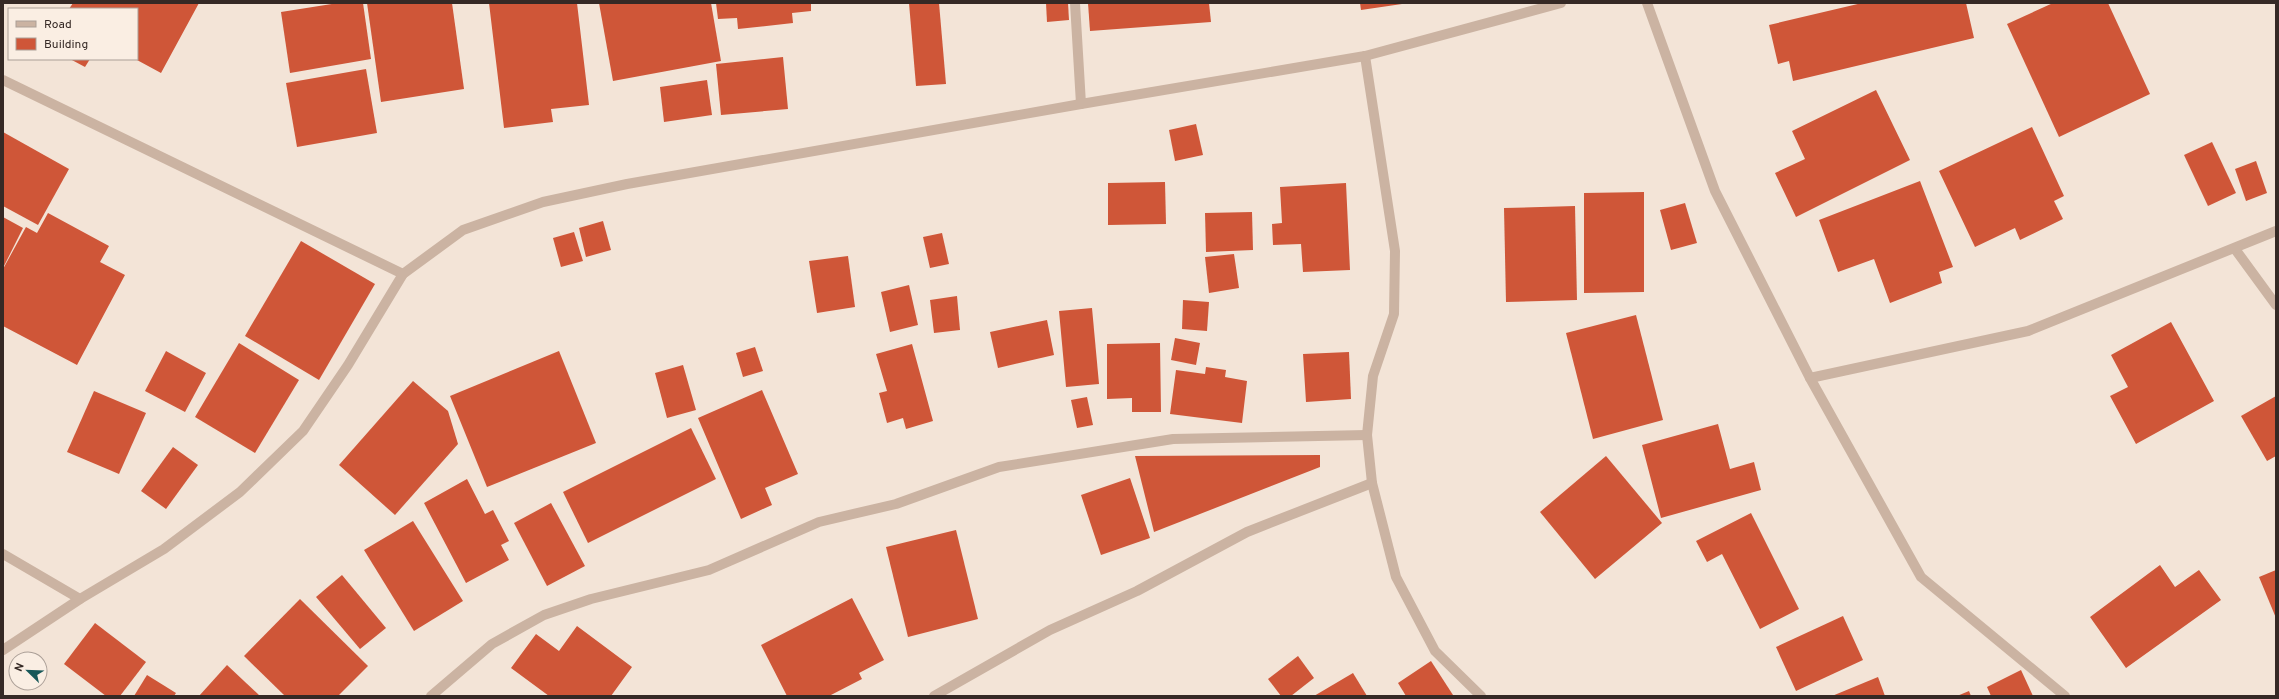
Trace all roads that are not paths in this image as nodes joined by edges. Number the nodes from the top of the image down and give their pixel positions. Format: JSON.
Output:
{"nodes":[{"id":1,"x":1075,"y":3,"type":"edge"},
{"id":2,"x":1560,"y":3,"type":"edge"},
{"id":3,"x":1647,"y":3,"type":"edge"},
{"id":4,"x":1365,"y":56,"type":"junction"},
{"id":5,"x":3,"y":80,"type":"edge"},
{"id":6,"x":1081,"y":104,"type":"junction"},
{"id":7,"x":2276,"y":231,"type":"edge"},
{"id":8,"x":2235,"y":249,"type":"junction"},
{"id":9,"x":403,"y":274,"type":"junction"},
{"id":10,"x":2276,"y":305,"type":"edge"},
{"id":11,"x":1810,"y":378,"type":"junction"},
{"id":12,"x":1366,"y":435,"type":"junction"},
{"id":13,"x":1372,"y":483,"type":"junction"},
{"id":14,"x":3,"y":554,"type":"edge"},
{"id":15,"x":80,"y":599,"type":"junction"},
{"id":16,"x":3,"y":650,"type":"edge"},
{"id":17,"x":431,"y":696,"type":"edge"},
{"id":18,"x":934,"y":696,"type":"edge"},
{"id":19,"x":1481,"y":696,"type":"edge"},
{"id":20,"x":2065,"y":696,"type":"edge"}],
"edges":[{"from":1,"to":6,"type":"street"},
{"from":2,"to":4,"type":"street"},
{"from":3,"to":11,"type":"street"},
{"from":4,"to":6,"type":"street"},
{"from":4,"to":12,"type":"street"},
{"from":5,"to":9,"type":"street"},
{"from":6,"to":9,"type":"street"},
{"from":7,"to":8,"type":"street"},
{"from":8,"to":10,"type":"street"},
{"from":8,"to":11,"type":"street"},
{"from":9,"to":15,"type":"street"},
{"from":11,"to":20,"type":"street"},
{"from":12,"to":13,"type":"street"},
{"from":12,"to":17,"type":"street"},
{"from":13,"to":18,"type":"street"},
{"from":13,"to":19,"type":"street"},
{"from":14,"to":15,"type":"street"},
{"from":15,"to":16,"type":"street"}]}
